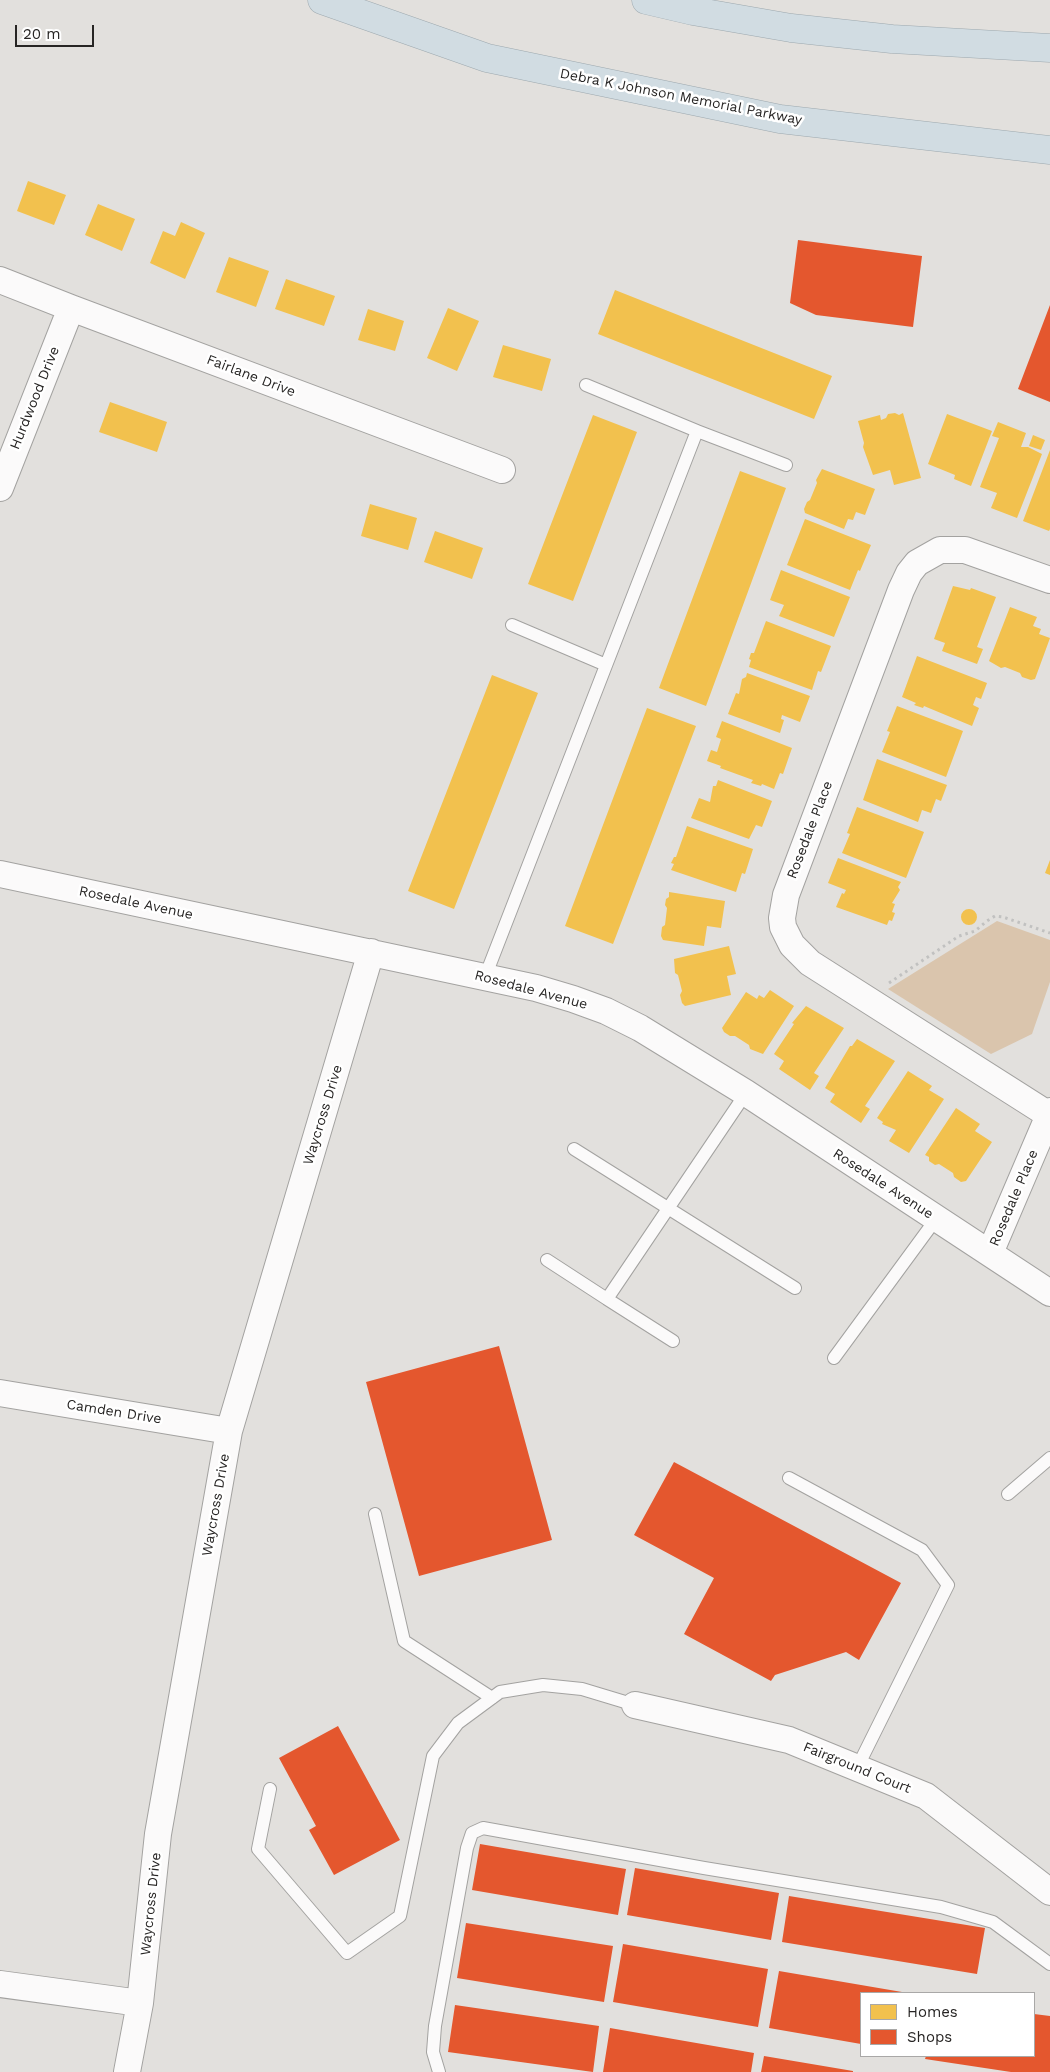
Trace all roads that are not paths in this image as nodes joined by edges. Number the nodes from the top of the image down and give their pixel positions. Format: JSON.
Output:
{"nodes":[{"id":1,"x":322,"y":0,"type":"edge"},
{"id":2,"x":646,"y":0,"type":"edge"},
{"id":3,"x":1050,"y":48,"type":"edge"},
{"id":4,"x":1050,"y":150,"type":"edge"},
{"id":5,"x":0,"y":280,"type":"edge"},
{"id":6,"x":71,"y":308,"type":"junction"},
{"id":7,"x":586,"y":385,"type":"dead end"},
{"id":8,"x":697,"y":430,"type":"junction"},
{"id":9,"x":786,"y":465,"type":"dead end"},
{"id":10,"x":502,"y":470,"type":"dead end"},
{"id":11,"x":0,"y":488,"type":"edge"},
{"id":12,"x":1050,"y":580,"type":"edge"},
{"id":13,"x":512,"y":625,"type":"dead end"},
{"id":14,"x":606,"y":665,"type":"junction"},
{"id":15,"x":0,"y":874,"type":"edge"},
{"id":16,"x":371,"y":952,"type":"junction"},
{"id":17,"x":485,"y":977,"type":"junction"},
{"id":18,"x":746,"y":1093,"type":"junction"},
{"id":19,"x":1049,"y":1113,"type":"edge"},
{"id":20,"x":574,"y":1149,"type":"dead end"},
{"id":21,"x":668,"y":1208,"type":"junction"},
{"id":22,"x":936,"y":1219,"type":"junction"},
{"id":23,"x":990,"y":1254,"type":"junction"},
{"id":24,"x":547,"y":1260,"type":"dead end"},
{"id":25,"x":795,"y":1288,"type":"dead end"},
{"id":26,"x":1050,"y":1293,"type":"edge"},
{"id":27,"x":607,"y":1299,"type":"junction"},
{"id":28,"x":672,"y":1341,"type":"dead end"},
{"id":29,"x":834,"y":1358,"type":"dead end"},
{"id":30,"x":0,"y":1393,"type":"edge"},
{"id":31,"x":229,"y":1431,"type":"junction"},
{"id":32,"x":1050,"y":1458,"type":"edge"},
{"id":33,"x":788,"y":1478,"type":"dead end"},
{"id":34,"x":1008,"y":1494,"type":"dead end"},
{"id":35,"x":375,"y":1514,"type":"dead end"},
{"id":36,"x":492,"y":1698,"type":"junction"},
{"id":37,"x":635,"y":1705,"type":"joint"},
{"id":38,"x":857,"y":1768,"type":"junction"},
{"id":39,"x":270,"y":1789,"type":"dead end"},
{"id":40,"x":1047,"y":1885,"type":"edge"},
{"id":41,"x":1050,"y":1964,"type":"edge"},
{"id":42,"x":0,"y":1984,"type":"edge"},
{"id":43,"x":140,"y":2003,"type":"junction"},
{"id":44,"x":126,"y":2072,"type":"edge"},
{"id":45,"x":439,"y":2072,"type":"edge"}],
"edges":[{"from":1,"to":4,"type":"highway","name":"Debra K Johnson Memorial Parkway"},
{"from":2,"to":3,"type":"highway"},
{"from":5,"to":6,"type":"street","name":"Fairlane Drive"},
{"from":6,"to":10,"type":"street","name":"Fairlane Drive"},
{"from":6,"to":11,"type":"street","name":"Hurdwood Drive"},
{"from":7,"to":8,"type":"lane"},
{"from":8,"to":9,"type":"lane"},
{"from":8,"to":14,"type":"lane"},
{"from":12,"to":19,"type":"street","name":"Rosedale Place"},
{"from":13,"to":14,"type":"lane"},
{"from":14,"to":17,"type":"lane"},
{"from":15,"to":16,"type":"street","name":"Rosedale Avenue"},
{"from":16,"to":17,"type":"street","name":"Rosedale Avenue"},
{"from":16,"to":31,"type":"street","name":"Waycross Drive"},
{"from":17,"to":18,"type":"street","name":"Rosedale Avenue"},
{"from":18,"to":21,"type":"lane"},
{"from":18,"to":22,"type":"street","name":"Rosedale Avenue"},
{"from":19,"to":23,"type":"street","name":"Rosedale Place"},
{"from":20,"to":21,"type":"lane"},
{"from":21,"to":25,"type":"lane"},
{"from":21,"to":27,"type":"lane"},
{"from":22,"to":23,"type":"street","name":"Rosedale Avenue"},
{"from":22,"to":29,"type":"lane"},
{"from":23,"to":26,"type":"street","name":"Rosedale Avenue"},
{"from":24,"to":27,"type":"lane"},
{"from":27,"to":28,"type":"lane"},
{"from":30,"to":31,"type":"street","name":"Camden Drive"},
{"from":31,"to":43,"type":"street","name":"Waycross Drive"},
{"from":32,"to":34,"type":"lane"},
{"from":33,"to":38,"type":"lane"},
{"from":35,"to":36,"type":"lane"},
{"from":36,"to":37,"type":"lane"},
{"from":36,"to":39,"type":"lane"},
{"from":37,"to":38,"type":"street","name":"Fairground Court"},
{"from":38,"to":40,"type":"street","name":"Fairground Court"},
{"from":41,"to":45,"type":"lane"},
{"from":42,"to":43,"type":"street"},
{"from":43,"to":44,"type":"street","name":"Waycross Drive"}]}
